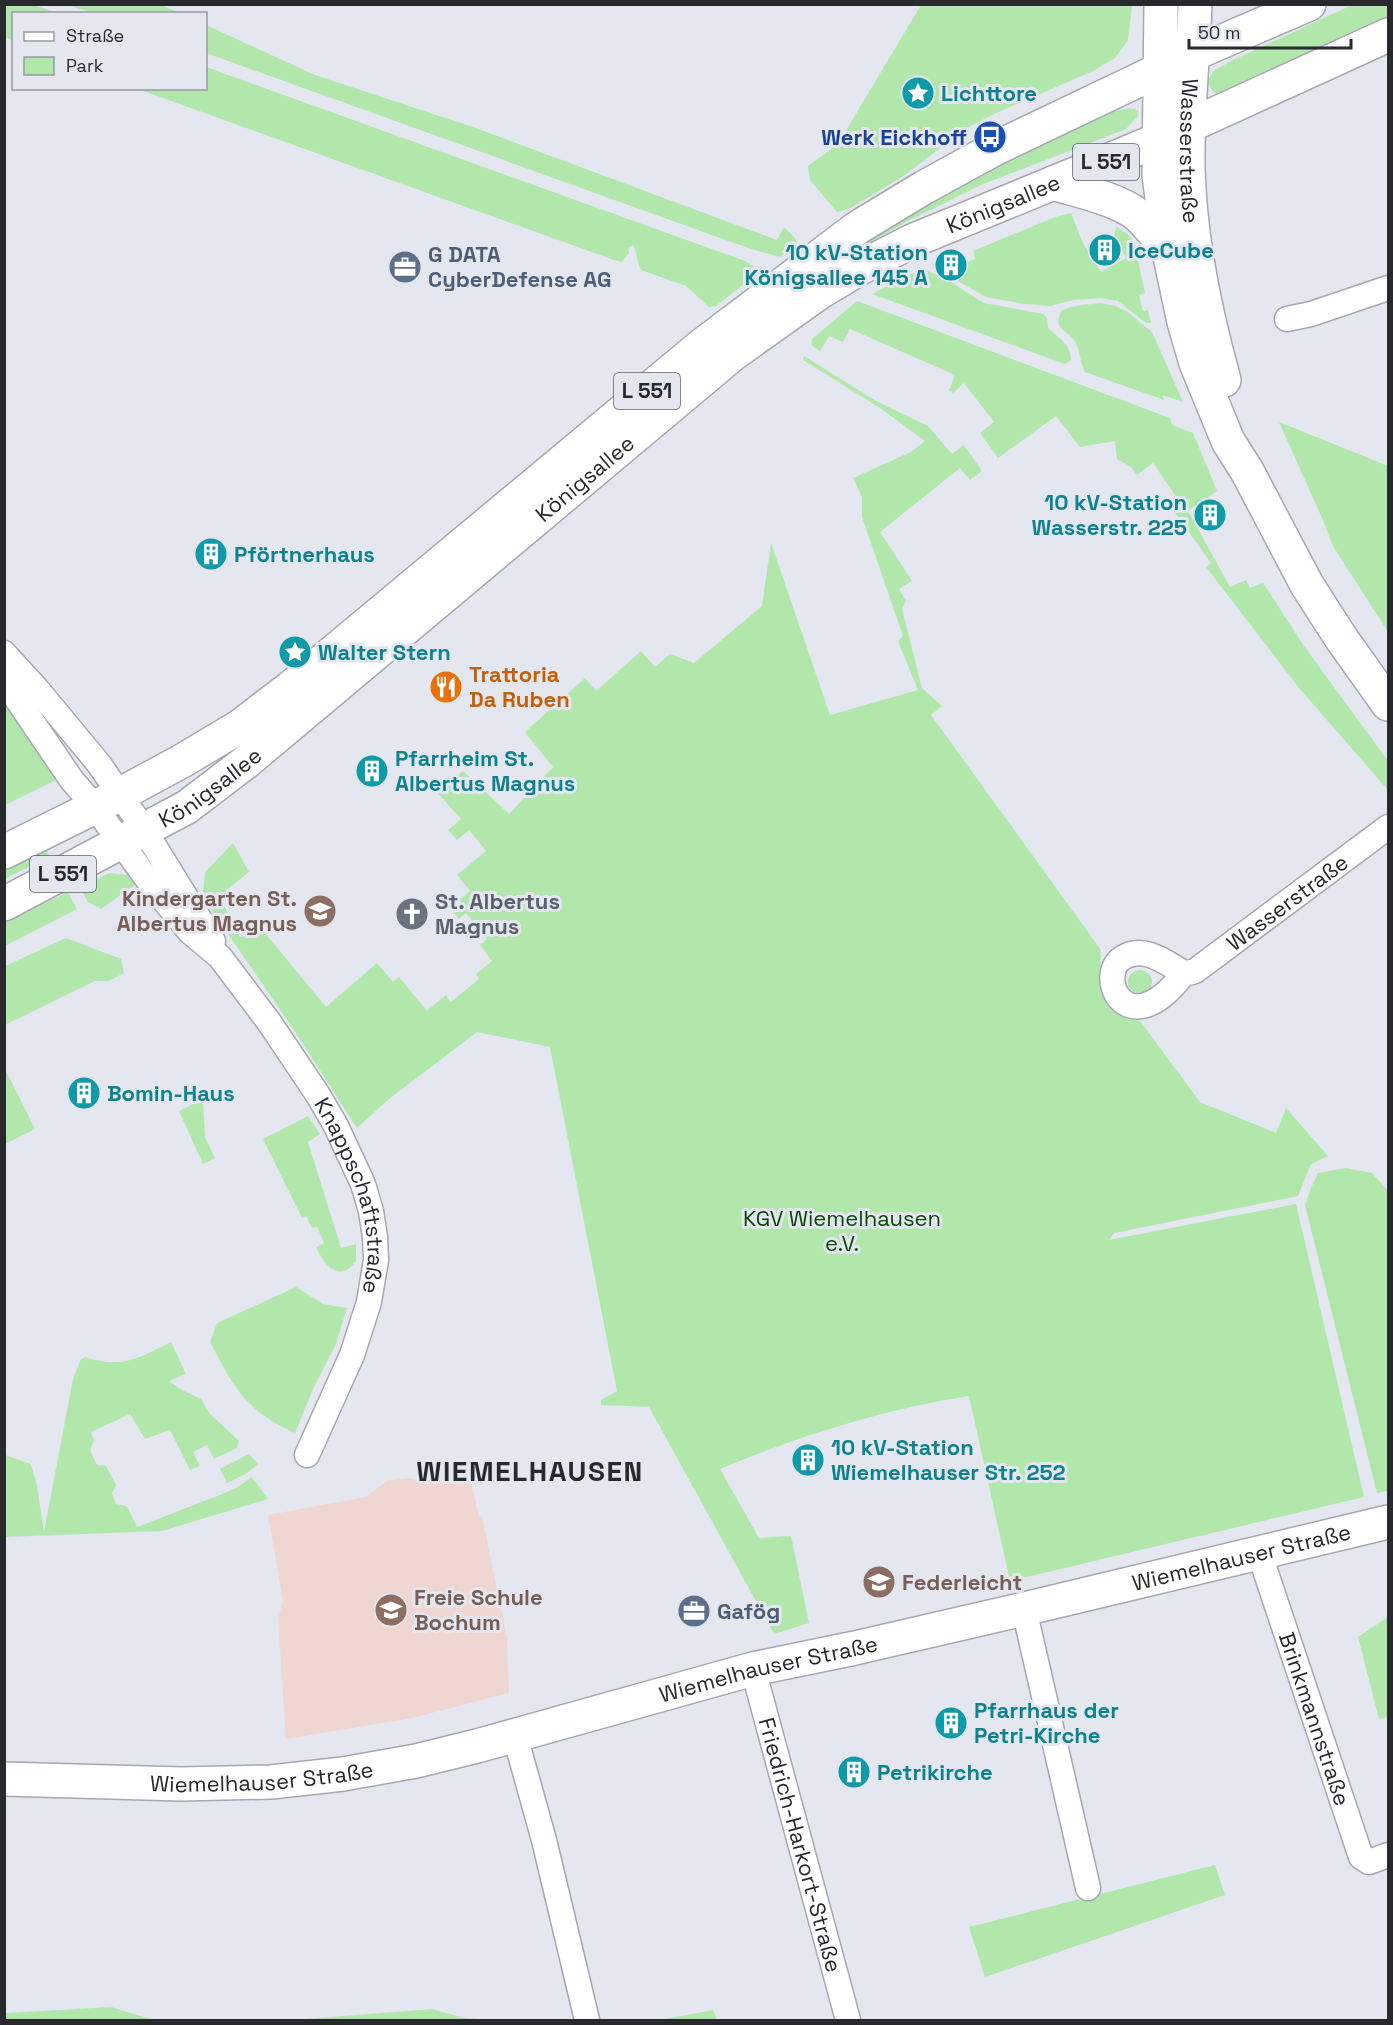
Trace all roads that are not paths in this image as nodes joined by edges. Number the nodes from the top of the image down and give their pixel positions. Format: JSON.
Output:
{"nodes":[{"id":1,"x":1161,"y":4,"type":"edge"},
{"id":2,"x":1194,"y":4,"type":"edge"},
{"id":3,"x":1290,"y":7,"type":"edge"},
{"id":4,"x":1389,"y":35,"type":"edge"},
{"id":5,"x":1193,"y":54,"type":"junction"},
{"id":6,"x":1159,"y":70,"type":"junction"},
{"id":7,"x":1188,"y":127,"type":"junction"},
{"id":8,"x":1158,"y":140,"type":"junction"},
{"id":9,"x":1053,"y":183,"type":"junction"},
{"id":10,"x":1169,"y":252,"type":"junction"},
{"id":11,"x":1389,"y":288,"type":"edge"},
{"id":12,"x":1287,"y":319,"type":"dead end"},
{"id":13,"x":1247,"y":471,"type":"junction"},
{"id":14,"x":4,"y":653,"type":"edge"},
{"id":15,"x":4,"y":680,"type":"edge"},
{"id":16,"x":1389,"y":704,"type":"edge"},
{"id":17,"x":107,"y":801,"type":"junction"},
{"id":18,"x":1389,"y":827,"type":"edge"},
{"id":19,"x":133,"y":837,"type":"junction"},
{"id":20,"x":4,"y":852,"type":"edge"},
{"id":21,"x":4,"y":904,"type":"edge"},
{"id":22,"x":1184,"y":973,"type":"dead end"},
{"id":23,"x":307,"y":1455,"type":"dead end"},
{"id":24,"x":1389,"y":1522,"type":"edge"},
{"id":25,"x":1259,"y":1552,"type":"junction"},
{"id":26,"x":1024,"y":1609,"type":"junction"},
{"id":27,"x":753,"y":1669,"type":"junction"},
{"id":28,"x":515,"y":1736,"type":"junction"},
{"id":29,"x":4,"y":1779,"type":"edge"},
{"id":30,"x":1389,"y":1855,"type":"edge"},
{"id":31,"x":1088,"y":1888,"type":"dead end"},
{"id":32,"x":587,"y":2020,"type":"edge"},
{"id":33,"x":848,"y":2020,"type":"edge"}],
"edges":[{"from":1,"to":6,"type":"main road","name":"Wasserstraße"},
{"from":2,"to":5,"type":"main road","name":"Wasserstraße"},
{"from":3,"to":5,"type":"main road","name":"Königsallee","number":"L 551"},
{"from":4,"to":7,"type":"main road","name":"Königsallee","number":"L 551"},
{"from":5,"to":6,"type":"main road","name":"Königsallee","number":"L 551"},
{"from":5,"to":7,"type":"main road","name":"Wasserstraße"},
{"from":6,"to":8,"type":"main road","name":"Wasserstraße"},
{"from":6,"to":17,"type":"main road","name":"Königsallee","number":"L 551"},
{"from":7,"to":8,"type":"main road","name":"Königsallee","number":"L 551"},
{"from":7,"to":13,"type":"main road","name":"Wasserstraße"},
{"from":8,"to":9,"type":"main road","name":"Königsallee","number":"L 551"},
{"from":8,"to":10,"type":"main road","name":"Wasserstraße"},
{"from":9,"to":10,"type":"main road","name":"Wasserstraße","number":"L 551"},
{"from":9,"to":19,"type":"main road","name":"Königsallee","number":"L 551"},
{"from":10,"to":13,"type":"main road","name":"Wasserstraße"},
{"from":11,"to":12,"type":"street"},
{"from":13,"to":16,"type":"main road","name":"Wasserstraße"},
{"from":14,"to":17,"type":"street"},
{"from":15,"to":17,"type":"street"},
{"from":17,"to":19,"type":"street"},
{"from":17,"to":20,"type":"main road","name":"Königsallee","number":"L 551"},
{"from":18,"to":22,"type":"street","name":"Wasserstraße"},
{"from":19,"to":21,"type":"main road","name":"Königsallee","number":"L 551"},
{"from":19,"to":23,"type":"street","name":"Knappschaftstraße"},
{"from":24,"to":25,"type":"main road","name":"Wiemelhauser Straße"},
{"from":25,"to":26,"type":"main road","name":"Wiemelhauser Straße"},
{"from":25,"to":30,"type":"street","name":"Brinkmannstraße"},
{"from":26,"to":27,"type":"main road","name":"Wiemelhauser Straße"},
{"from":26,"to":31,"type":"street"},
{"from":27,"to":28,"type":"main road","name":"Wiemelhauser Straße"},
{"from":27,"to":33,"type":"street","name":"Friedrich-Harkort-Straße"},
{"from":28,"to":29,"type":"main road","name":"Wiemelhauser Straße"},
{"from":28,"to":32,"type":"street"}]}
